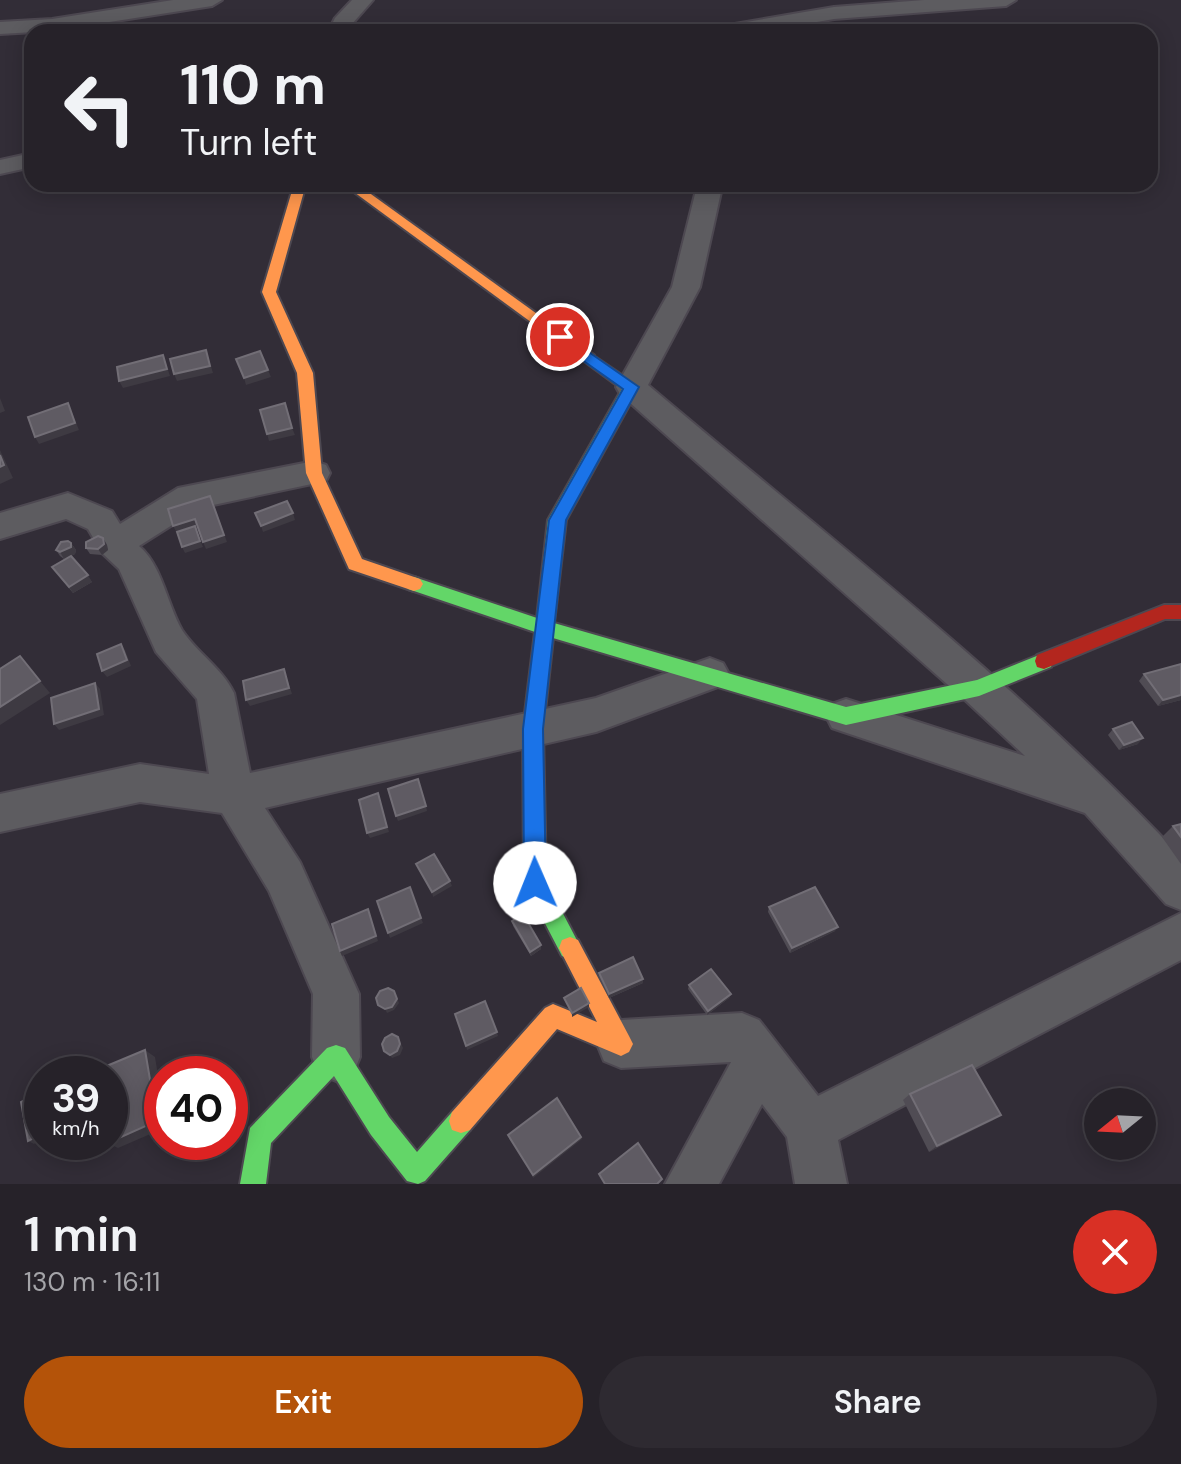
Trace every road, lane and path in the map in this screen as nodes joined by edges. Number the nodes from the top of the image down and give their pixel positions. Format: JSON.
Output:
{"nodes":[{"id":1,"x":212,"y":0,"type":"edge"},
{"id":2,"x":363,"y":0,"type":"edge"},
{"id":3,"x":1006,"y":0,"type":"edge"},
{"id":4,"x":20,"y":6,"type":"dead end"},
{"id":5,"x":836,"y":7,"type":"edge"},
{"id":6,"x":50,"y":24,"type":"edge"},
{"id":7,"x":79,"y":24,"type":"edge"},
{"id":8,"x":341,"y":24,"type":"edge"},
{"id":9,"x":759,"y":24,"type":"edge"},
{"id":10,"x":0,"y":28,"type":"edge"},
{"id":11,"x":24,"y":28,"type":"edge"},
{"id":12,"x":24,"y":162,"type":"edge"},
{"id":13,"x":0,"y":167,"type":"edge"},
{"id":14,"x":298,"y":192,"type":"edge"},
{"id":15,"x":359,"y":192,"type":"edge"},
{"id":16,"x":709,"y":192,"type":"edge"},
{"id":17,"x":631,"y":387,"type":"junction"},
{"id":18,"x":314,"y":473,"type":"junction"},
{"id":19,"x":0,"y":526,"type":"edge"},
{"id":20,"x":114,"y":544,"type":"junction"},
{"id":21,"x":1181,"y":612,"type":"edge"},
{"id":22,"x":544,"y":628,"type":"junction"},
{"id":23,"x":710,"y":674,"type":"junction"},
{"id":24,"x":979,"y":688,"type":"junction"},
{"id":25,"x":846,"y":716,"type":"junction"},
{"id":26,"x":533,"y":729,"type":"junction"},
{"id":27,"x":234,"y":796,"type":"junction"},
{"id":28,"x":1099,"y":799,"type":"junction"},
{"id":29,"x":0,"y":813,"type":"edge"},
{"id":30,"x":1181,"y":889,"type":"edge"},
{"id":31,"x":1181,"y":936,"type":"edge"},
{"id":32,"x":621,"y":1044,"type":"junction"},
{"id":33,"x":336,"y":1057,"type":"junction"},
{"id":34,"x":758,"y":1062,"type":"junction"},
{"id":35,"x":810,"y":1127,"type":"junction"},
{"id":36,"x":253,"y":1184,"type":"edge"},
{"id":37,"x":691,"y":1184,"type":"edge"},
{"id":38,"x":821,"y":1184,"type":"edge"}],
"edges":[{"from":1,"to":7,"type":"street"},
{"from":2,"to":8,"type":"street"},
{"from":3,"to":5,"type":"street"},
{"from":4,"to":6,"type":"street"},
{"from":5,"to":9,"type":"street"},
{"from":10,"to":11,"type":"street"},
{"from":12,"to":13,"type":"street"},
{"from":14,"to":18,"type":"street"},
{"from":15,"to":17,"type":"street"},
{"from":16,"to":17,"type":"street"},
{"from":17,"to":22,"type":"street"},
{"from":17,"to":24,"type":"street"},
{"from":18,"to":20,"type":"street"},
{"from":18,"to":22,"type":"street"},
{"from":19,"to":20,"type":"street"},
{"from":20,"to":27,"type":"street"},
{"from":21,"to":24,"type":"street"},
{"from":22,"to":23,"type":"street"},
{"from":22,"to":26,"type":"street"},
{"from":23,"to":25,"type":"street"},
{"from":23,"to":26,"type":"street"},
{"from":24,"to":25,"type":"street"},
{"from":24,"to":28,"type":"street"},
{"from":25,"to":28,"type":"street"},
{"from":26,"to":27,"type":"street"},
{"from":26,"to":32,"type":"street"},
{"from":27,"to":29,"type":"street"},
{"from":27,"to":33,"type":"street"},
{"from":28,"to":30,"type":"street"},
{"from":31,"to":35,"type":"street"},
{"from":32,"to":33,"type":"street"},
{"from":32,"to":34,"type":"street"},
{"from":33,"to":36,"type":"street"},
{"from":34,"to":35,"type":"street"},
{"from":34,"to":37,"type":"street"},
{"from":35,"to":38,"type":"street"}]}
